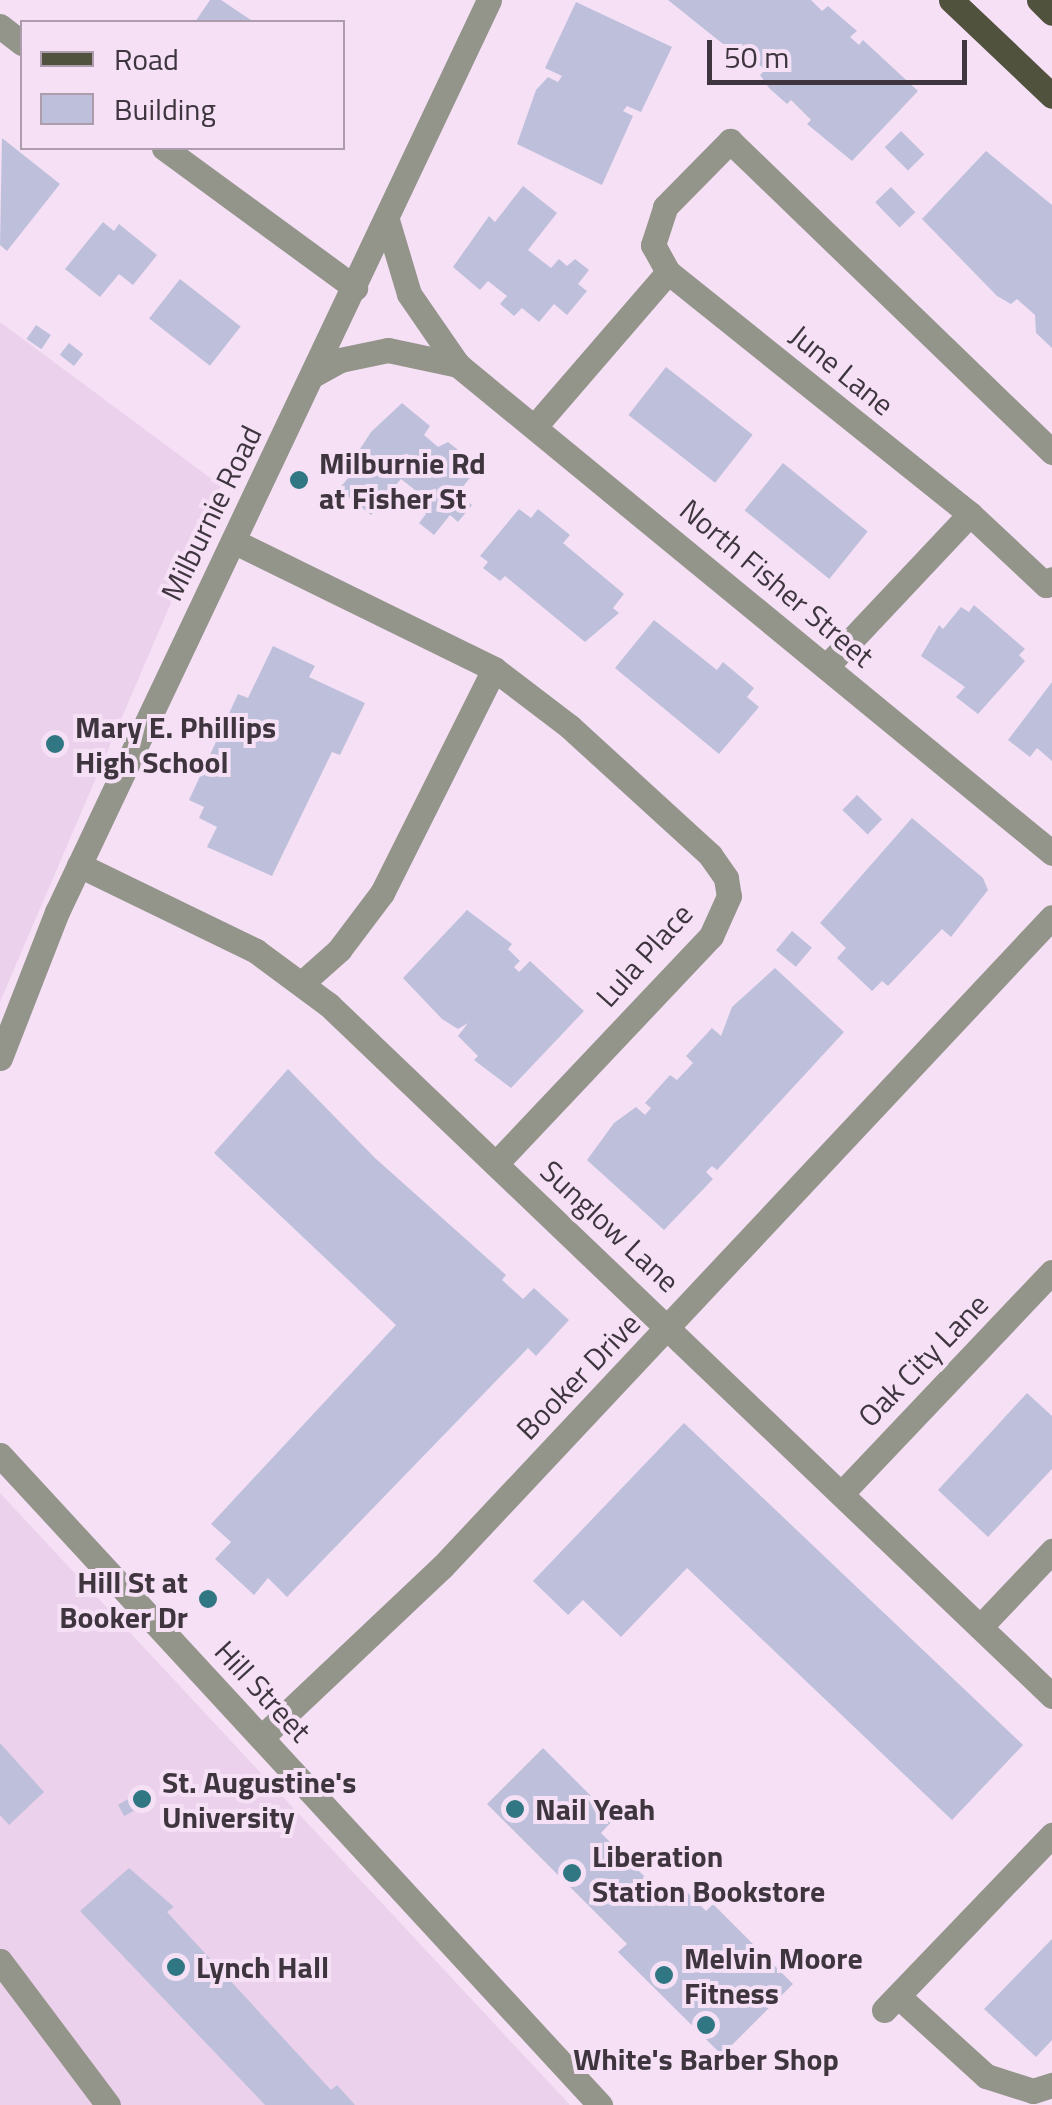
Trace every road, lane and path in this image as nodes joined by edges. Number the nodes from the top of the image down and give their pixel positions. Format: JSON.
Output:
{"nodes":[{"id":1,"x":490,"y":0,"type":"edge"},
{"id":2,"x":951,"y":0,"type":"edge"},
{"id":3,"x":1038,"y":0,"type":"edge"},
{"id":4,"x":1052,"y":13,"type":"edge"},
{"id":5,"x":0,"y":26,"type":"edge"},
{"id":6,"x":20,"y":41,"type":"edge"},
{"id":7,"x":1052,"y":96,"type":"edge"},
{"id":8,"x":167,"y":150,"type":"edge"},
{"id":9,"x":387,"y":220,"type":"junction"},
{"id":10,"x":668,"y":272,"type":"junction"},
{"id":11,"x":355,"y":288,"type":"junction"},
{"id":12,"x":458,"y":365,"type":"junction"},
{"id":13,"x":313,"y":375,"type":"junction"},
{"id":14,"x":536,"y":426,"type":"junction"},
{"id":15,"x":1052,"y":452,"type":"edge"},
{"id":16,"x":970,"y":514,"type":"junction"},
{"id":17,"x":233,"y":541,"type":"junction"},
{"id":18,"x":1052,"y":579,"type":"edge"},
{"id":19,"x":826,"y":667,"type":"junction"},
{"id":20,"x":494,"y":668,"type":"junction"},
{"id":21,"x":1052,"y":853,"type":"edge"},
{"id":22,"x":79,"y":865,"type":"junction"},
{"id":23,"x":1052,"y":917,"type":"edge"},
{"id":24,"x":302,"y":983,"type":"junction"},
{"id":25,"x":0,"y":1058,"type":"edge"},
{"id":26,"x":496,"y":1163,"type":"junction"},
{"id":27,"x":1052,"y":1272,"type":"edge"},
{"id":28,"x":671,"y":1327,"type":"junction"},
{"id":29,"x":0,"y":1455,"type":"edge"},
{"id":30,"x":842,"y":1494,"type":"junction"},
{"id":31,"x":1052,"y":1551,"type":"edge"},
{"id":32,"x":980,"y":1627,"type":"junction"},
{"id":33,"x":1052,"y":1696,"type":"edge"},
{"id":34,"x":262,"y":1737,"type":"junction"},
{"id":35,"x":1052,"y":1835,"type":"edge"},
{"id":36,"x":0,"y":1960,"type":"edge"},
{"id":37,"x":1052,"y":2086,"type":"edge"},
{"id":38,"x":108,"y":2105,"type":"edge"},
{"id":39,"x":600,"y":2105,"type":"edge"}],
"edges":[{"from":1,"to":9,"type":"street","name":"Milburnie Road"},
{"from":2,"to":7,"type":"main road"},
{"from":3,"to":4,"type":"main road"},
{"from":5,"to":6,"type":"street"},
{"from":8,"to":11,"type":"street"},
{"from":9,"to":11,"type":"street","name":"Milburnie Road"},
{"from":9,"to":12,"type":"street","name":"North Fisher Street"},
{"from":10,"to":14,"type":"street"},
{"from":10,"to":15,"type":"street"},
{"from":10,"to":16,"type":"street","name":"June Lane"},
{"from":11,"to":13,"type":"street","name":"Milburnie Road"},
{"from":12,"to":13,"type":"street","name":"North Fisher Street"},
{"from":12,"to":14,"type":"street","name":"North Fisher Street"},
{"from":13,"to":17,"type":"street","name":"Milburnie Road"},
{"from":14,"to":19,"type":"street","name":"North Fisher Street"},
{"from":16,"to":18,"type":"street","name":"June Lane"},
{"from":16,"to":19,"type":"street"},
{"from":17,"to":20,"type":"street","name":"Lula Place"},
{"from":17,"to":22,"type":"street","name":"Milburnie Road"},
{"from":19,"to":21,"type":"street","name":"North Fisher Street"},
{"from":20,"to":24,"type":"street"},
{"from":20,"to":26,"type":"street","name":"Lula Place"},
{"from":22,"to":24,"type":"street","name":"Sunglow Lane"},
{"from":22,"to":25,"type":"street","name":"Milburnie Road"},
{"from":23,"to":28,"type":"street","name":"Booker Drive"},
{"from":24,"to":26,"type":"street","name":"Sunglow Lane"},
{"from":26,"to":28,"type":"street","name":"Sunglow Lane"},
{"from":27,"to":30,"type":"street","name":"Oak City Lane"},
{"from":28,"to":30,"type":"street","name":"Sunglow Lane"},
{"from":28,"to":34,"type":"street","name":"Booker Drive"},
{"from":29,"to":34,"type":"street","name":"Hill Street"},
{"from":30,"to":32,"type":"street","name":"Sunglow Lane"},
{"from":31,"to":32,"type":"street"},
{"from":32,"to":33,"type":"street","name":"Sunglow Lane"},
{"from":34,"to":39,"type":"street","name":"Hill Street"},
{"from":35,"to":37,"type":"street"},
{"from":36,"to":38,"type":"street"}]}
